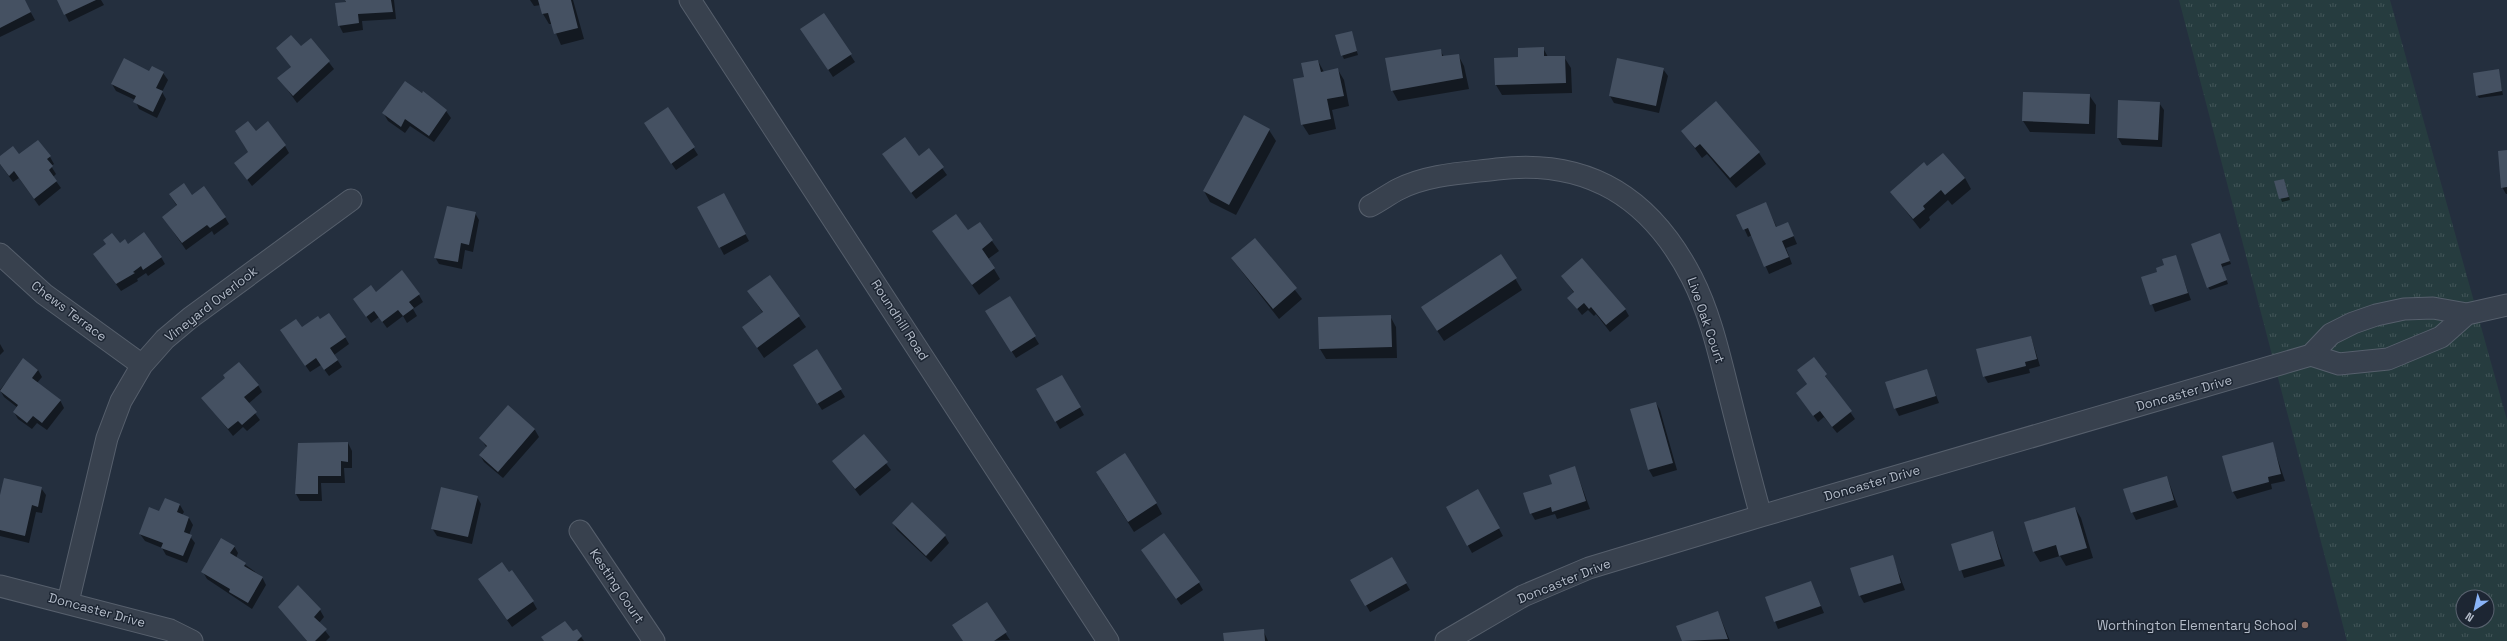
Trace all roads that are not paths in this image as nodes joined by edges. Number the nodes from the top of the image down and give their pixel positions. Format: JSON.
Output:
{"nodes":[{"id":1,"x":690,"y":0,"type":"edge"},
{"id":2,"x":351,"y":200,"type":"dead end"},
{"id":3,"x":1370,"y":206,"type":"dead end"},
{"id":4,"x":0,"y":254,"type":"edge"},
{"id":5,"x":2507,"y":305,"type":"edge"},
{"id":6,"x":2467,"y":314,"type":"junction"},
{"id":7,"x":2311,"y":355,"type":"junction"},
{"id":8,"x":142,"y":365,"type":"junction"},
{"id":9,"x":1761,"y":516,"type":"junction"},
{"id":10,"x":580,"y":531,"type":"dead end"},
{"id":11,"x":0,"y":586,"type":"edge"},
{"id":12,"x":68,"y":602,"type":"junction"},
{"id":13,"x":192,"y":641,"type":"edge"},
{"id":14,"x":654,"y":641,"type":"edge"},
{"id":15,"x":1108,"y":641,"type":"edge"},
{"id":16,"x":1446,"y":641,"type":"edge"}],
"edges":[{"from":1,"to":15,"type":"street","name":"Roundhill Road"},
{"from":2,"to":8,"type":"street","name":"Vineyard Overlook"},
{"from":3,"to":9,"type":"street","name":"Live Oak Court"},
{"from":4,"to":8,"type":"street","name":"Chews Terrace"},
{"from":5,"to":6,"type":"street"},
{"from":6,"to":7,"type":"street"},
{"from":6,"to":7,"type":"street"},
{"from":7,"to":9,"type":"street","name":"Doncaster Drive"},
{"from":8,"to":12,"type":"street","name":"Vineyard Overlook"},
{"from":9,"to":16,"type":"street","name":"Doncaster Drive"},
{"from":10,"to":14,"type":"street","name":"Kesting Court"},
{"from":11,"to":12,"type":"street","name":"Doncaster Drive"},
{"from":12,"to":13,"type":"street","name":"Doncaster Drive"}]}
